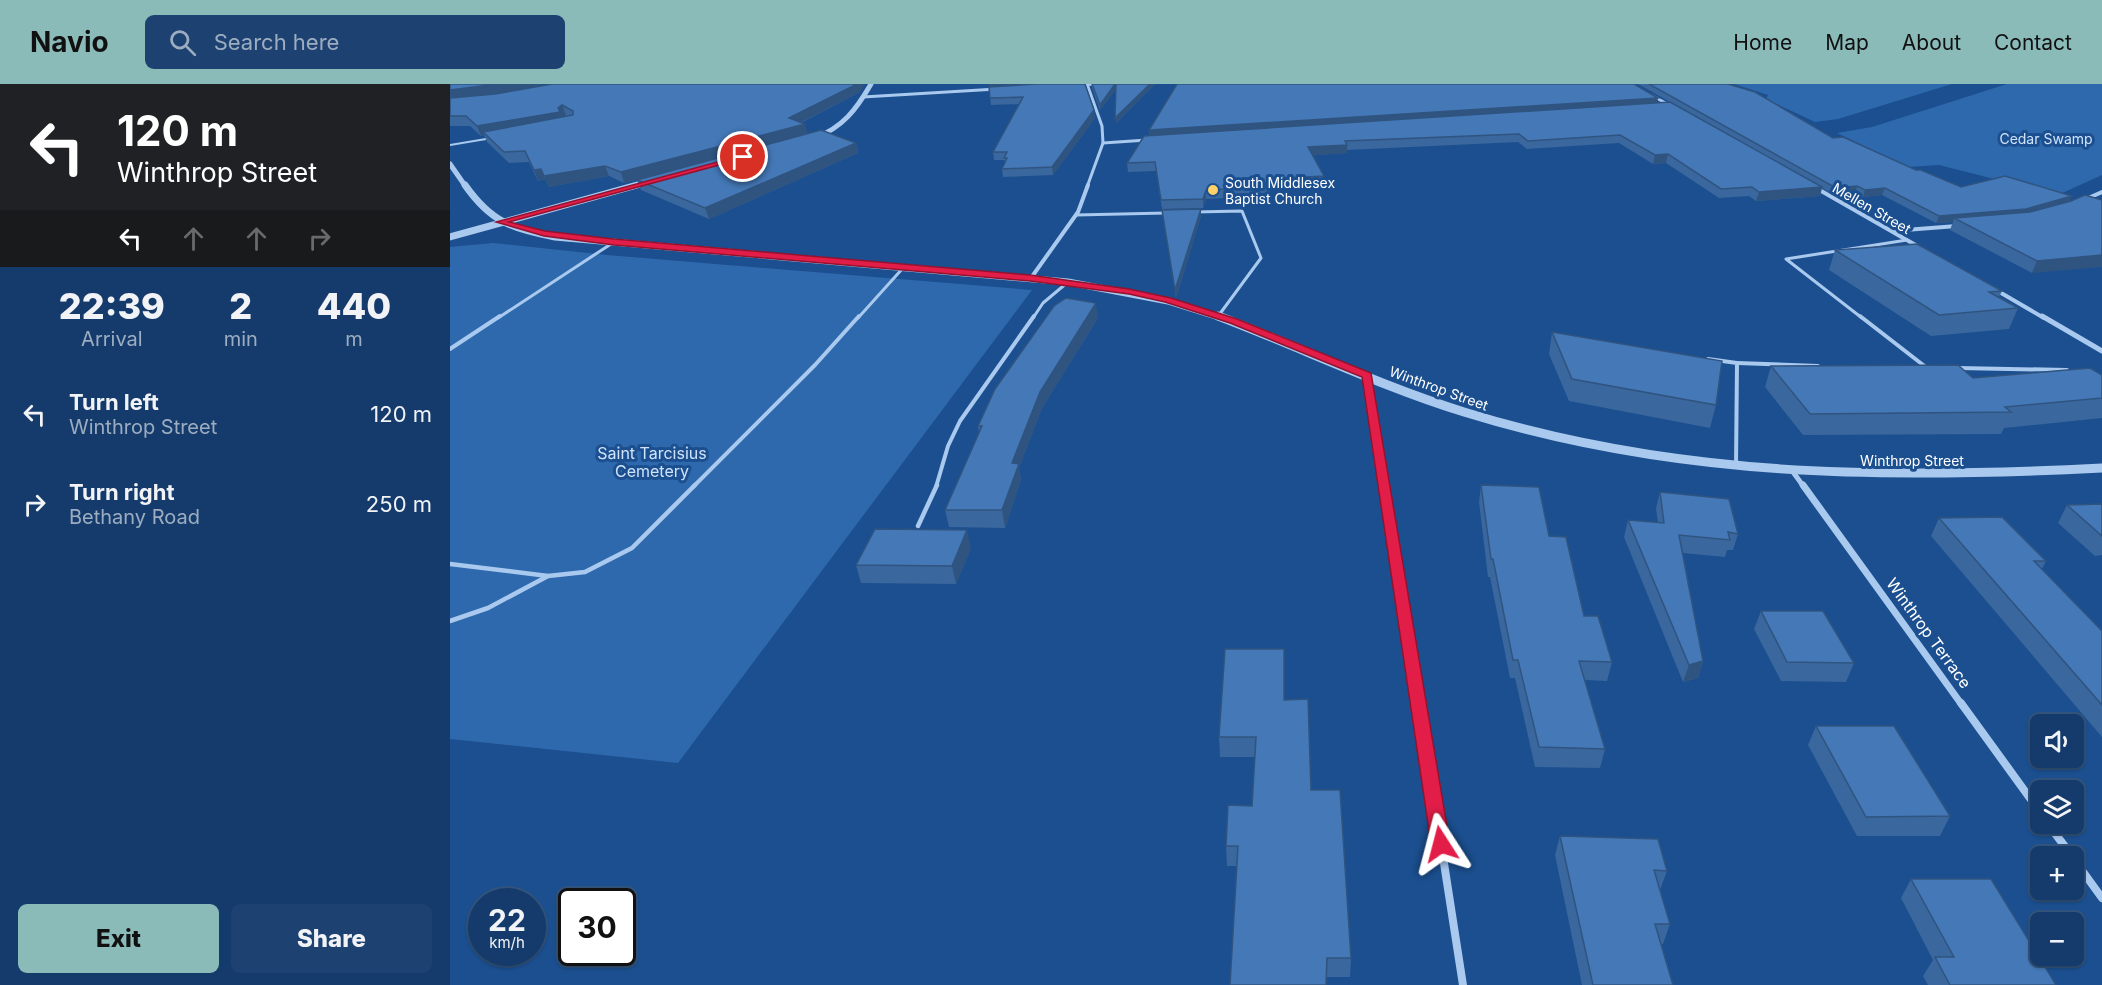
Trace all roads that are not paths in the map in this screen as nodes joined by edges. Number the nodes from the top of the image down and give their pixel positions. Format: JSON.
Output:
{"nodes":[{"id":1,"x":871,"y":84,"type":"edge"},
{"id":2,"x":1087,"y":84,"type":"edge"},
{"id":3,"x":1094,"y":84,"type":"edge"},
{"id":4,"x":1075,"y":85,"type":"edge"},
{"id":5,"x":1004,"y":89,"type":"edge"},
{"id":6,"x":1644,"y":91,"type":"edge"},
{"id":7,"x":863,"y":97,"type":"junction"},
{"id":8,"x":1660,"y":107,"type":"edge"},
{"id":9,"x":495,"y":137,"type":"edge"},
{"id":10,"x":812,"y":138,"type":"edge"},
{"id":11,"x":1150,"y":140,"type":"edge"},
{"id":12,"x":1103,"y":143,"type":"junction"},
{"id":13,"x":450,"y":145,"type":"edge"},
{"id":14,"x":450,"y":164,"type":"edge"},
{"id":15,"x":662,"y":178,"type":"edge"},
{"id":16,"x":1812,"y":186,"type":"edge"},
{"id":17,"x":2102,"y":192,"type":"edge"},
{"id":18,"x":2084,"y":201,"type":"edge"},
{"id":19,"x":1194,"y":212,"type":"edge"},
{"id":20,"x":1171,"y":213,"type":"edge"},
{"id":21,"x":1076,"y":215,"type":"junction"},
{"id":22,"x":500,"y":222,"type":"junction"},
{"id":23,"x":1968,"y":225,"type":"edge"},
{"id":24,"x":1892,"y":231,"type":"junction"},
{"id":25,"x":450,"y":237,"type":"edge"},
{"id":26,"x":1906,"y":240,"type":"junction"},
{"id":27,"x":614,"y":242,"type":"junction"},
{"id":28,"x":1927,"y":252,"type":"edge"},
{"id":29,"x":903,"y":268,"type":"junction"},
{"id":30,"x":1030,"y":278,"type":"junction"},
{"id":31,"x":1068,"y":282,"type":"junction"},
{"id":32,"x":1989,"y":287,"type":"edge"},
{"id":33,"x":1218,"y":316,"type":"junction"},
{"id":34,"x":450,"y":349,"type":"edge"},
{"id":35,"x":2102,"y":351,"type":"edge"},
{"id":36,"x":1703,"y":358,"type":"edge"},
{"id":37,"x":1737,"y":363,"type":"junction"},
{"id":38,"x":1820,"y":366,"type":"edge"},
{"id":39,"x":1915,"y":368,"type":"edge"},
{"id":40,"x":1927,"y":368,"type":"junction"},
{"id":41,"x":1939,"y":368,"type":"edge"},
{"id":42,"x":1951,"y":368,"type":"edge"},
{"id":43,"x":2069,"y":370,"type":"edge"},
{"id":44,"x":1367,"y":375,"type":"junction"},
{"id":45,"x":1736,"y":466,"type":"junction"},
{"id":46,"x":2102,"y":468,"type":"edge"},
{"id":47,"x":1793,"y":472,"type":"junction"},
{"id":48,"x":918,"y":526,"type":"dead end"},
{"id":49,"x":450,"y":564,"type":"edge"},
{"id":50,"x":548,"y":576,"type":"junction"},
{"id":51,"x":450,"y":621,"type":"edge"},
{"id":52,"x":2030,"y":798,"type":"edge"},
{"id":53,"x":2056,"y":834,"type":"edge"},
{"id":54,"x":2065,"y":846,"type":"edge"},
{"id":55,"x":2084,"y":872,"type":"edge"},
{"id":56,"x":2102,"y":897,"type":"edge"},
{"id":57,"x":1463,"y":985,"type":"edge"}],
"edges":[{"from":1,"to":7,"type":"street"},
{"from":2,"to":3,"type":"street"},
{"from":2,"to":4,"type":"street"},
{"from":2,"to":12,"type":"street"},
{"from":5,"to":7,"type":"street"},
{"from":6,"to":8,"type":"street"},
{"from":7,"to":10,"type":"street"},
{"from":9,"to":13,"type":"lane"},
{"from":11,"to":12,"type":"street"},
{"from":12,"to":21,"type":"street"},
{"from":14,"to":22,"type":"street","name":"Winthrop Street"},
{"from":15,"to":22,"type":"street"},
{"from":16,"to":24,"type":"street","name":"Mellen Street"},
{"from":17,"to":18,"type":"street"},
{"from":19,"to":33,"type":"lane"},
{"from":20,"to":21,"type":"lane"},
{"from":21,"to":30,"type":"street"},
{"from":22,"to":25,"type":"street"},
{"from":22,"to":27,"type":"street","name":"Winthrop Street"},
{"from":23,"to":24,"type":"street"},
{"from":24,"to":26,"type":"street","name":"Mellen Street"},
{"from":26,"to":28,"type":"street","name":"Mellen Street"},
{"from":26,"to":40,"type":"lane"},
{"from":27,"to":29,"type":"street","name":"Winthrop Street"},
{"from":27,"to":34,"type":"lane"},
{"from":29,"to":30,"type":"street","name":"Winthrop Street"},
{"from":29,"to":50,"type":"lane"},
{"from":30,"to":31,"type":"street","name":"Winthrop Street"},
{"from":31,"to":33,"type":"street","name":"Winthrop Street"},
{"from":31,"to":48,"type":"lane"},
{"from":32,"to":35,"type":"street"},
{"from":33,"to":44,"type":"street","name":"Winthrop Street"},
{"from":36,"to":37,"type":"lane"},
{"from":37,"to":38,"type":"lane"},
{"from":37,"to":45,"type":"lane"},
{"from":39,"to":40,"type":"lane"},
{"from":40,"to":41,"type":"lane"},
{"from":42,"to":43,"type":"lane"},
{"from":44,"to":45,"type":"street","name":"Winthrop Street"},
{"from":44,"to":57,"type":"street"},
{"from":45,"to":47,"type":"street","name":"Winthrop Street"},
{"from":46,"to":47,"type":"street","name":"Winthrop Street"},
{"from":47,"to":52,"type":"street","name":"Winthrop Terrace"},
{"from":49,"to":50,"type":"lane"},
{"from":50,"to":51,"type":"lane"},
{"from":53,"to":54,"type":"street"},
{"from":55,"to":56,"type":"street"}]}
